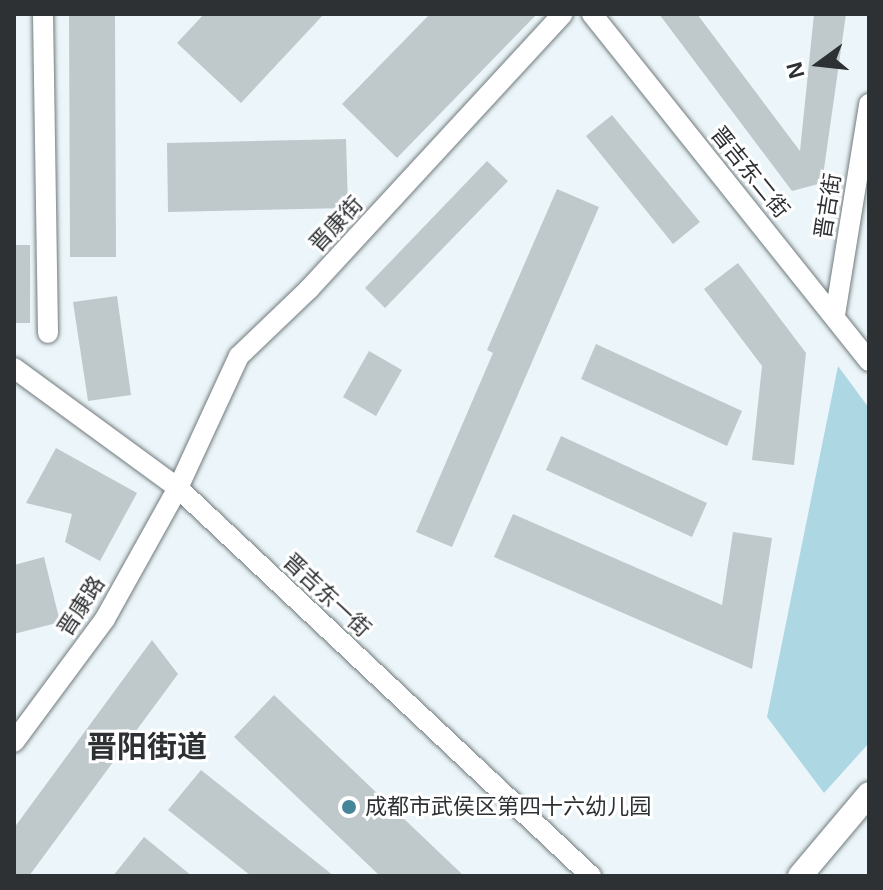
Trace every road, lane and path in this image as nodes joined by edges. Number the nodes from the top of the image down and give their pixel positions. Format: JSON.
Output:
{"nodes":[{"id":1,"x":43,"y":14,"type":"edge"},
{"id":2,"x":563,"y":14,"type":"edge"},
{"id":3,"x":592,"y":14,"type":"edge"},
{"id":4,"x":869,"y":104,"type":"edge"},
{"id":5,"x":835,"y":315,"type":"junction"},
{"id":6,"x":48,"y":333,"type":"dead end"},
{"id":7,"x":869,"y":361,"type":"edge"},
{"id":8,"x":14,"y":368,"type":"edge"},
{"id":9,"x":178,"y":488,"type":"junction"},
{"id":10,"x":14,"y":742,"type":"edge"},
{"id":11,"x":869,"y":794,"type":"edge"},
{"id":12,"x":591,"y":876,"type":"edge"},
{"id":13,"x":800,"y":876,"type":"edge"}],
"edges":[{"from":1,"to":6,"type":"street"},
{"from":2,"to":9,"type":"street","name":"晋康街"},
{"from":3,"to":5,"type":"street","name":"晋吉东二街"},
{"from":4,"to":5,"type":"street","name":"晋吉街"},
{"from":5,"to":7,"type":"street","name":"晋吉东二街"},
{"from":8,"to":9,"type":"street","name":"晋吉东一街"},
{"from":9,"to":10,"type":"street","name":"晋康路"},
{"from":9,"to":12,"type":"street","name":"晋吉东一街"},
{"from":11,"to":13,"type":"street"}]}
